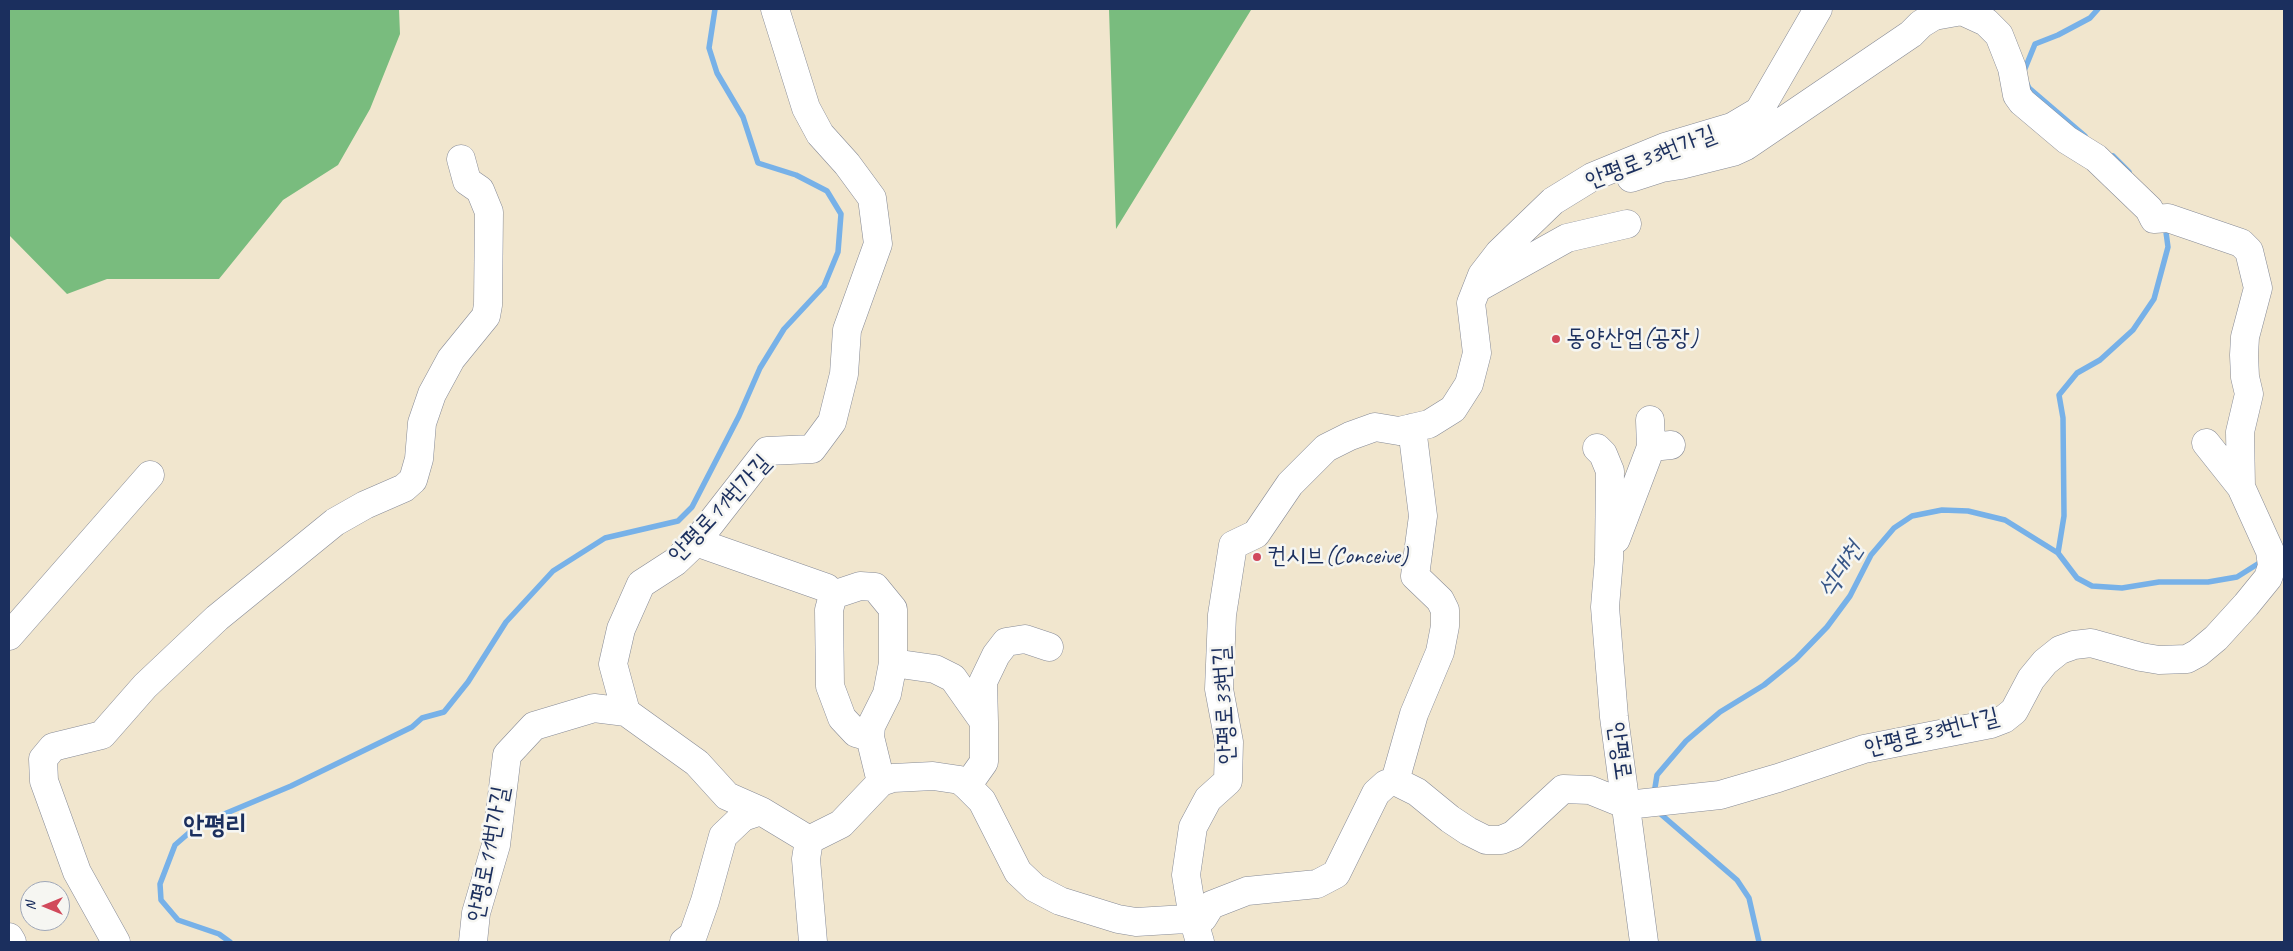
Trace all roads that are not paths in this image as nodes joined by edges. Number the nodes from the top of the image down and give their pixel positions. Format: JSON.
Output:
{"nodes":[{"id":1,"x":775,"y":9,"type":"edge"},
{"id":2,"x":1818,"y":9,"type":"edge"},
{"id":3,"x":462,"y":159,"type":"dead end"},
{"id":4,"x":1592,"y":177,"type":"junction"},
{"id":5,"x":1627,"y":224,"type":"dead end"},
{"id":6,"x":1477,"y":288,"type":"junction"},
{"id":7,"x":1650,"y":420,"type":"dead end"},
{"id":8,"x":1412,"y":428,"type":"junction"},
{"id":9,"x":2206,"y":443,"type":"dead end"},
{"id":10,"x":1597,"y":448,"type":"dead end"},
{"id":11,"x":150,"y":475,"type":"dead end"},
{"id":12,"x":2241,"y":487,"type":"junction"},
{"id":13,"x":696,"y":542,"type":"junction"},
{"id":14,"x":1233,"y":545,"type":"joint"},
{"id":15,"x":1609,"y":559,"type":"junction"},
{"id":16,"x":832,"y":595,"type":"junction"},
{"id":17,"x":9,"y":636,"type":"edge"},
{"id":18,"x":1049,"y":647,"type":"dead end"},
{"id":19,"x":894,"y":663,"type":"junction"},
{"id":20,"x":626,"y":712,"type":"junction"},
{"id":21,"x":984,"y":722,"type":"junction"},
{"id":22,"x":870,"y":737,"type":"junction"},
{"id":23,"x":881,"y":782,"type":"junction"},
{"id":24,"x":967,"y":786,"type":"junction"},
{"id":25,"x":1406,"y":786,"type":"junction"},
{"id":26,"x":1645,"y":803,"type":"junction"},
{"id":27,"x":761,"y":811,"type":"junction"},
{"id":28,"x":810,"y":840,"type":"junction"},
{"id":29,"x":1196,"y":930,"type":"edge"},
{"id":30,"x":9,"y":937,"type":"edge"},
{"id":31,"x":12,"y":942,"type":"edge"},
{"id":32,"x":116,"y":942,"type":"edge"},
{"id":33,"x":473,"y":942,"type":"edge"},
{"id":34,"x":684,"y":942,"type":"edge"},
{"id":35,"x":813,"y":942,"type":"edge"},
{"id":36,"x":1644,"y":942,"type":"edge"}],
"edges":[{"from":1,"to":13,"type":"street","name":"안평로11번가길"},
{"from":2,"to":4,"type":"street","name":"안평로33번가길"},
{"from":3,"to":32,"type":"street"},
{"from":4,"to":6,"type":"street","name":"안평로33번가길"},
{"from":4,"to":12,"type":"street"},
{"from":5,"to":6,"type":"street"},
{"from":6,"to":8,"type":"street","name":"안평로33번가길"},
{"from":7,"to":15,"type":"street"},
{"from":8,"to":14,"type":"street","name":"안평로33번가길"},
{"from":8,"to":25,"type":"street"},
{"from":9,"to":12,"type":"street","name":"안평로33번나길"},
{"from":10,"to":15,"type":"street"},
{"from":11,"to":17,"type":"street"},
{"from":12,"to":26,"type":"street","name":"안평로33번나길"},
{"from":13,"to":16,"type":"street"},
{"from":13,"to":20,"type":"street","name":"안평로11번가길"},
{"from":14,"to":29,"type":"street","name":"안평로33번길"},
{"from":15,"to":26,"type":"street","name":"안평로"},
{"from":16,"to":19,"type":"street"},
{"from":16,"to":22,"type":"street"},
{"from":18,"to":21,"type":"street"},
{"from":19,"to":21,"type":"street"},
{"from":19,"to":22,"type":"street"},
{"from":20,"to":27,"type":"street"},
{"from":20,"to":33,"type":"street","name":"안평로11번가길"},
{"from":21,"to":24,"type":"street"},
{"from":22,"to":23,"type":"street"},
{"from":23,"to":24,"type":"street"},
{"from":23,"to":28,"type":"street"},
{"from":24,"to":29,"type":"street"},
{"from":25,"to":26,"type":"street","name":"안평로33번나길"},
{"from":25,"to":29,"type":"street"},
{"from":26,"to":36,"type":"street","name":"안평로"},
{"from":27,"to":28,"type":"street"},
{"from":27,"to":34,"type":"street"},
{"from":28,"to":35,"type":"street"},
{"from":30,"to":31,"type":"street"}]}
